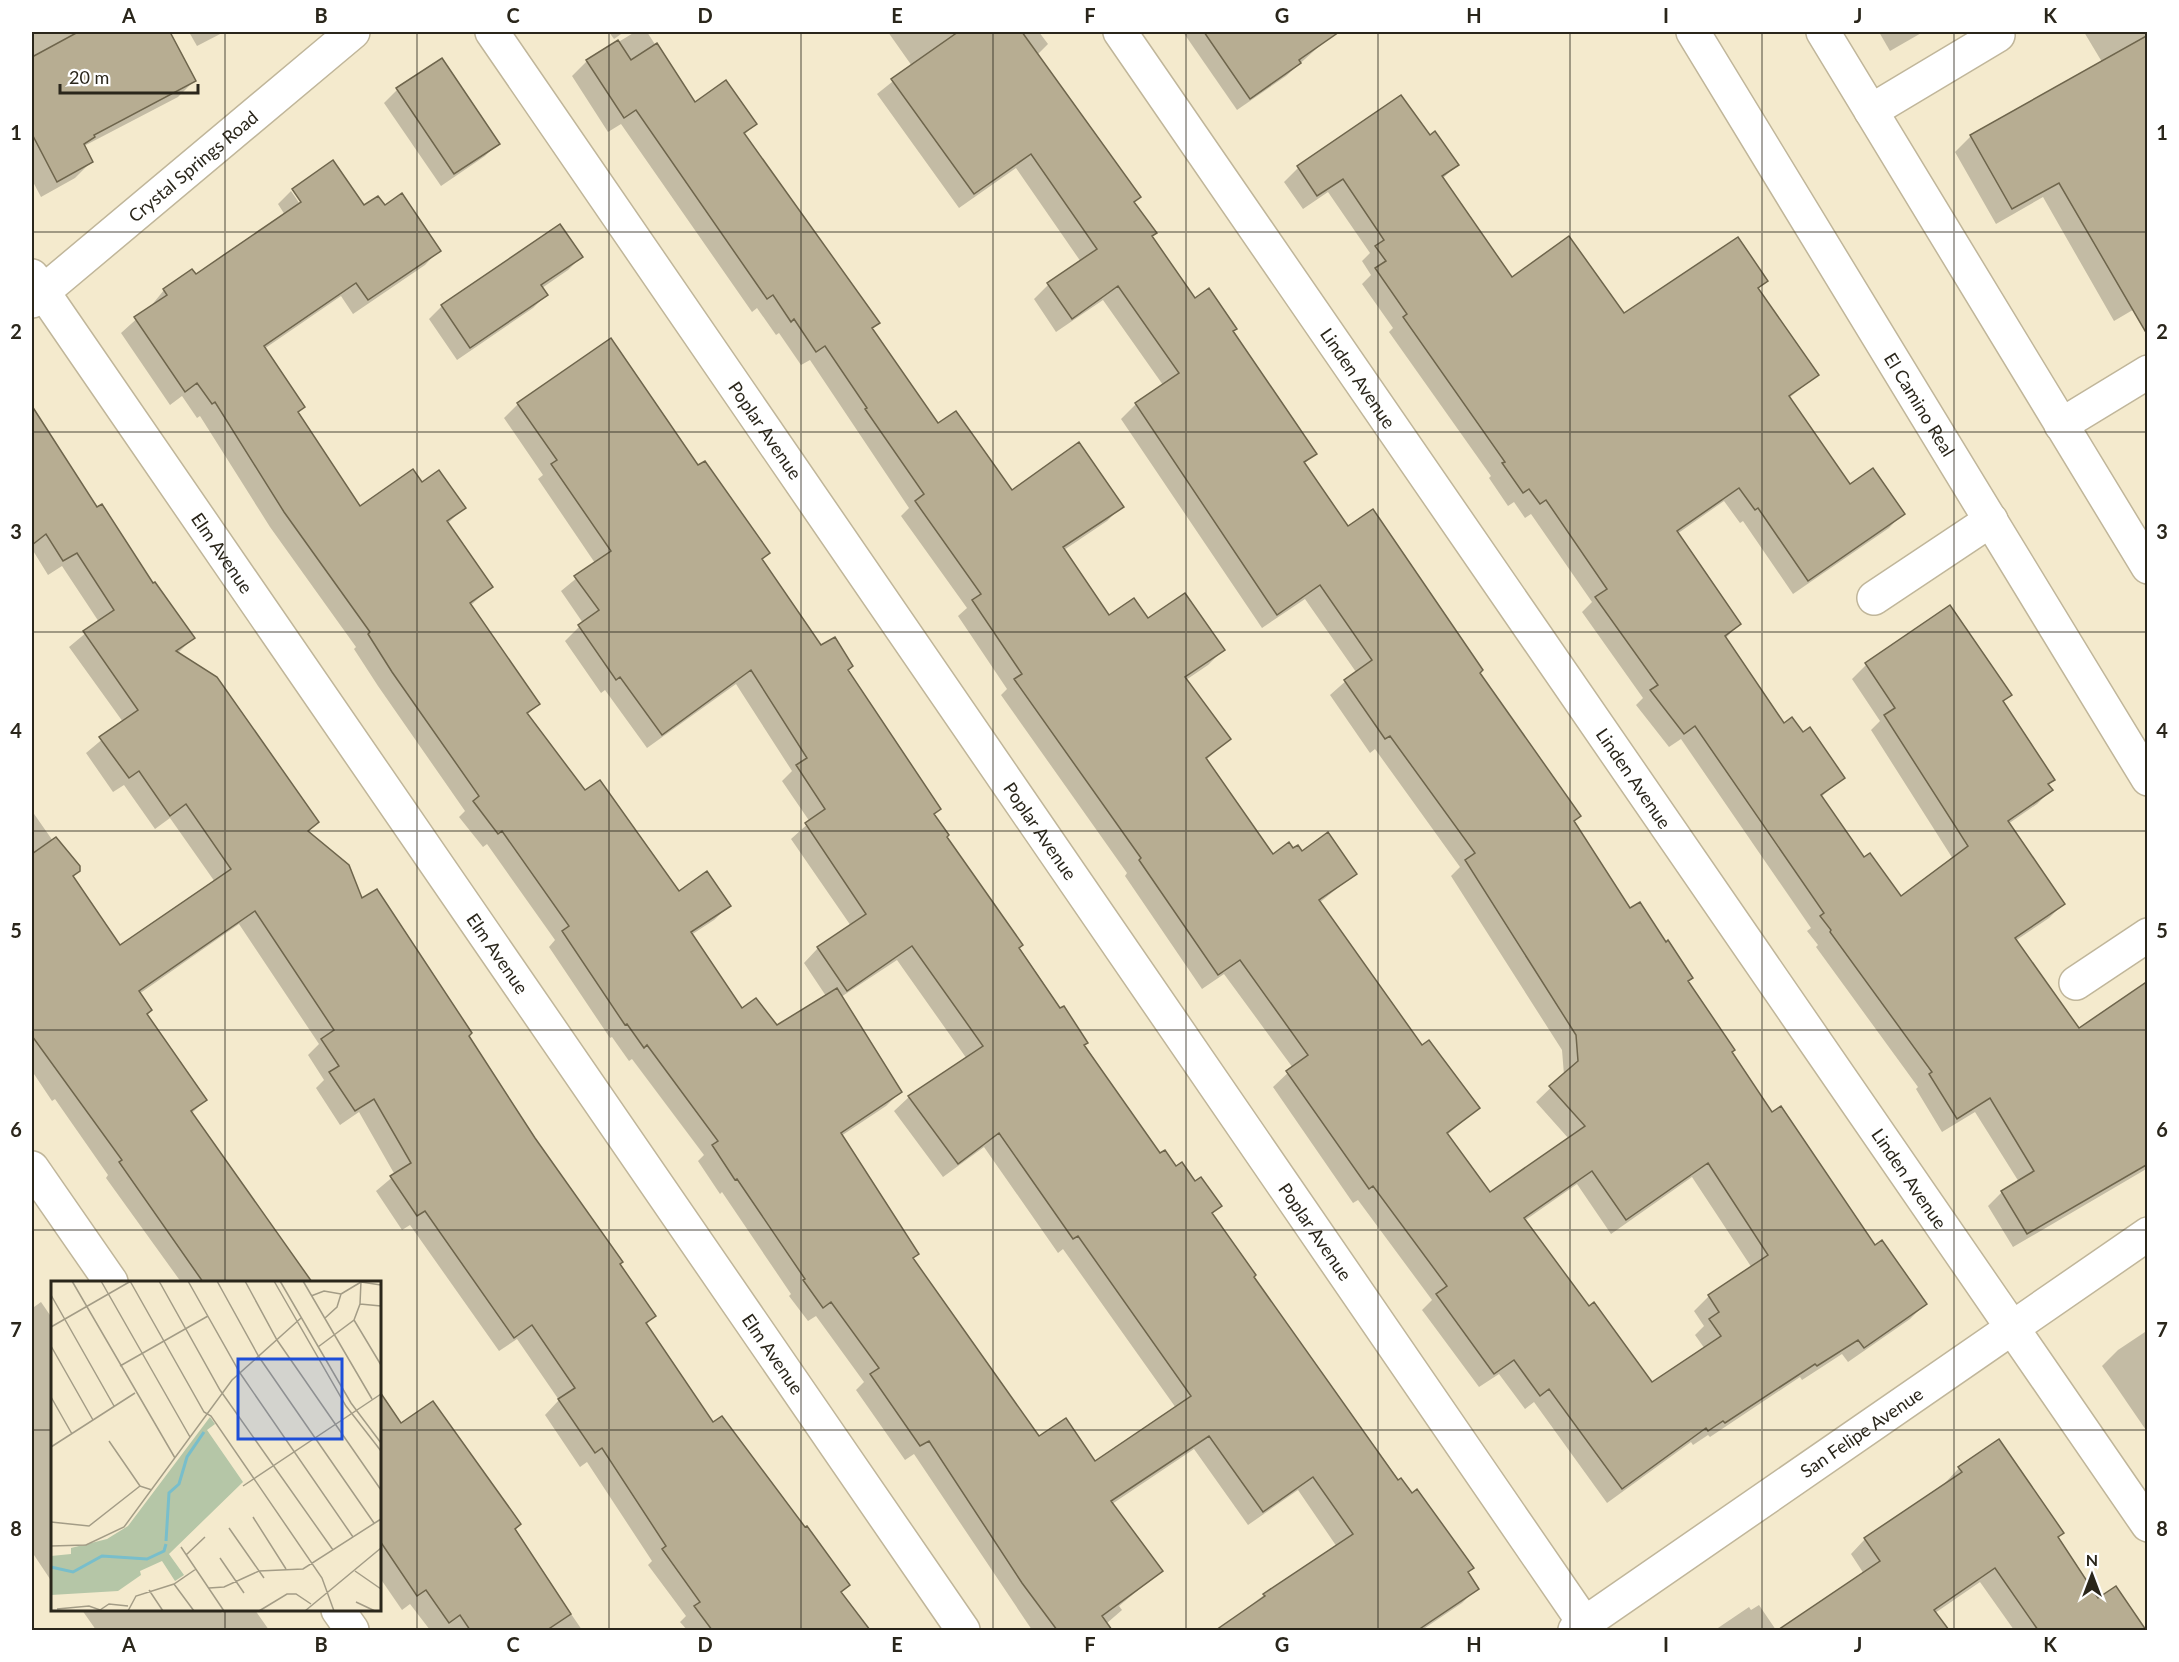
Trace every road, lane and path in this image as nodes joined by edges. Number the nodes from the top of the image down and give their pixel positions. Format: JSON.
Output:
{"nodes":[{"id":1,"x":352,"y":32,"type":"edge"},
{"id":2,"x":492,"y":32,"type":"edge"},
{"id":3,"x":1120,"y":32,"type":"edge"},
{"id":4,"x":1693,"y":32,"type":"edge"},
{"id":5,"x":1823,"y":32,"type":"edge"},
{"id":6,"x":1998,"y":35,"type":"dead end"},
{"id":7,"x":1872,"y":111,"type":"junction"},
{"id":8,"x":35,"y":290,"type":"edge"},
{"id":9,"x":2148,"y":372,"type":"edge"},
{"id":10,"x":2061,"y":425,"type":"junction"},
{"id":11,"x":1991,"y":520,"type":"junction"},
{"id":12,"x":2148,"y":567,"type":"edge"},
{"id":13,"x":1874,"y":598,"type":"dead end"},
{"id":14,"x":2148,"y":779,"type":"edge"},
{"id":15,"x":2148,"y":936,"type":"edge"},
{"id":16,"x":2076,"y":983,"type":"dead end"},
{"id":17,"x":32,"y":1168,"type":"edge"},
{"id":18,"x":2148,"y":1234,"type":"edge"},
{"id":19,"x":110,"y":1281,"type":"edge"},
{"id":20,"x":2011,"y":1329,"type":"junction"},
{"id":21,"x":2148,"y":1525,"type":"edge"},
{"id":22,"x":339,"y":1611,"type":"edge"},
{"id":23,"x":1583,"y":1628,"type":"edge"},
{"id":24,"x":352,"y":1630,"type":"edge"},
{"id":25,"x":963,"y":1630,"type":"edge"}],
"edges":[{"from":1,"to":8,"type":"street","name":"Crystal Springs Road"},
{"from":2,"to":23,"type":"street","name":"Poplar Avenue"},
{"from":3,"to":20,"type":"street","name":"Linden Avenue"},
{"from":4,"to":11,"type":"street","name":"El Camino Real"},
{"from":5,"to":7,"type":"street"},
{"from":6,"to":7,"type":"street"},
{"from":7,"to":10,"type":"street"},
{"from":8,"to":25,"type":"street","name":"Elm Avenue"},
{"from":9,"to":10,"type":"street"},
{"from":10,"to":12,"type":"street"},
{"from":11,"to":13,"type":"street"},
{"from":11,"to":14,"type":"street","name":"El Camino Real"},
{"from":15,"to":16,"type":"street"},
{"from":17,"to":19,"type":"street"},
{"from":18,"to":20,"type":"street","name":"San Felipe Avenue"},
{"from":20,"to":21,"type":"street","name":"Linden Avenue"},
{"from":20,"to":23,"type":"street","name":"San Felipe Avenue"},
{"from":22,"to":24,"type":"street"}]}
